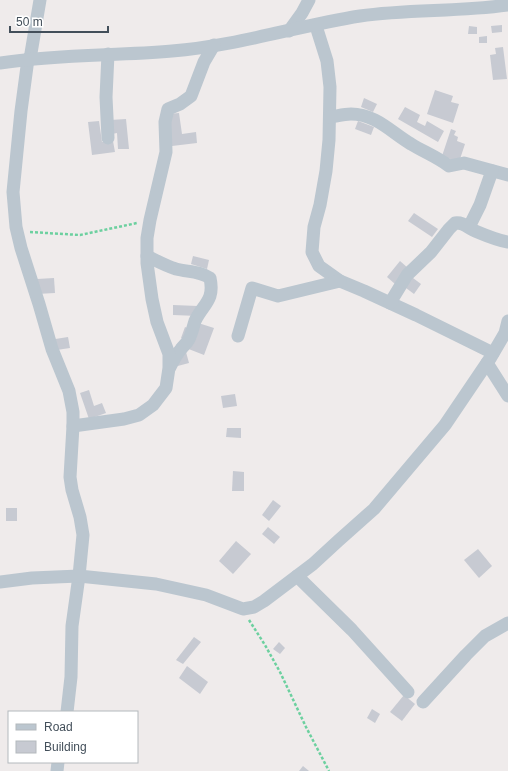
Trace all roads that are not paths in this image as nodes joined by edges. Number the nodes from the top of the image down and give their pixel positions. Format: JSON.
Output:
{"nodes":[{"id":1,"x":40,"y":0,"type":"edge"},
{"id":2,"x":309,"y":0,"type":"edge"},
{"id":3,"x":508,"y":5,"type":"edge"},
{"id":4,"x":316,"y":26,"type":"junction"},
{"id":5,"x":289,"y":31,"type":"junction"},
{"id":6,"x":214,"y":45,"type":"junction"},
{"id":7,"x":108,"y":54,"type":"junction"},
{"id":8,"x":29,"y":59,"type":"junction"},
{"id":9,"x":0,"y":63,"type":"edge"},
{"id":10,"x":330,"y":117,"type":"junction"},
{"id":11,"x":108,"y":138,"type":"dead end"},
{"id":12,"x":492,"y":170,"type":"junction"},
{"id":13,"x":508,"y":175,"type":"edge"},
{"id":14,"x":468,"y":228,"type":"junction"},
{"id":15,"x":508,"y":242,"type":"edge"},
{"id":16,"x":147,"y":256,"type":"junction"},
{"id":17,"x":340,"y":281,"type":"junction"},
{"id":18,"x":390,"y":303,"type":"junction"},
{"id":19,"x":508,"y":322,"type":"edge"},
{"id":20,"x":238,"y":336,"type":"dead end"},
{"id":21,"x":490,"y":358,"type":"junction"},
{"id":22,"x":169,"y":368,"type":"junction"},
{"id":23,"x":508,"y":396,"type":"edge"},
{"id":24,"x":73,"y":426,"type":"junction"},
{"id":25,"x":79,"y":576,"type":"junction"},
{"id":26,"x":297,"y":576,"type":"junction"},
{"id":27,"x":0,"y":582,"type":"edge"},
{"id":28,"x":508,"y":623,"type":"edge"},
{"id":29,"x":408,"y":692,"type":"dead end"},
{"id":30,"x":423,"y":702,"type":"dead end"},
{"id":31,"x":66,"y":711,"type":"edge"}],
"edges":[{"from":1,"to":8,"type":"street"},
{"from":2,"to":5,"type":"street"},
{"from":3,"to":4,"type":"street"},
{"from":4,"to":5,"type":"street"},
{"from":4,"to":10,"type":"street"},
{"from":5,"to":6,"type":"street"},
{"from":6,"to":7,"type":"street"},
{"from":6,"to":16,"type":"street"},
{"from":7,"to":8,"type":"street"},
{"from":7,"to":11,"type":"street"},
{"from":8,"to":9,"type":"street"},
{"from":8,"to":24,"type":"street"},
{"from":10,"to":12,"type":"street"},
{"from":10,"to":17,"type":"street"},
{"from":12,"to":13,"type":"street"},
{"from":12,"to":14,"type":"street"},
{"from":14,"to":15,"type":"street"},
{"from":14,"to":18,"type":"street"},
{"from":16,"to":22,"type":"street"},
{"from":16,"to":22,"type":"street"},
{"from":17,"to":18,"type":"street"},
{"from":17,"to":20,"type":"street"},
{"from":18,"to":21,"type":"street"},
{"from":19,"to":21,"type":"street"},
{"from":21,"to":23,"type":"street"},
{"from":21,"to":26,"type":"street"},
{"from":22,"to":24,"type":"street"},
{"from":24,"to":25,"type":"street"},
{"from":25,"to":26,"type":"street"},
{"from":25,"to":27,"type":"street"},
{"from":25,"to":31,"type":"street"},
{"from":26,"to":29,"type":"street"},
{"from":28,"to":30,"type":"street"}]}
